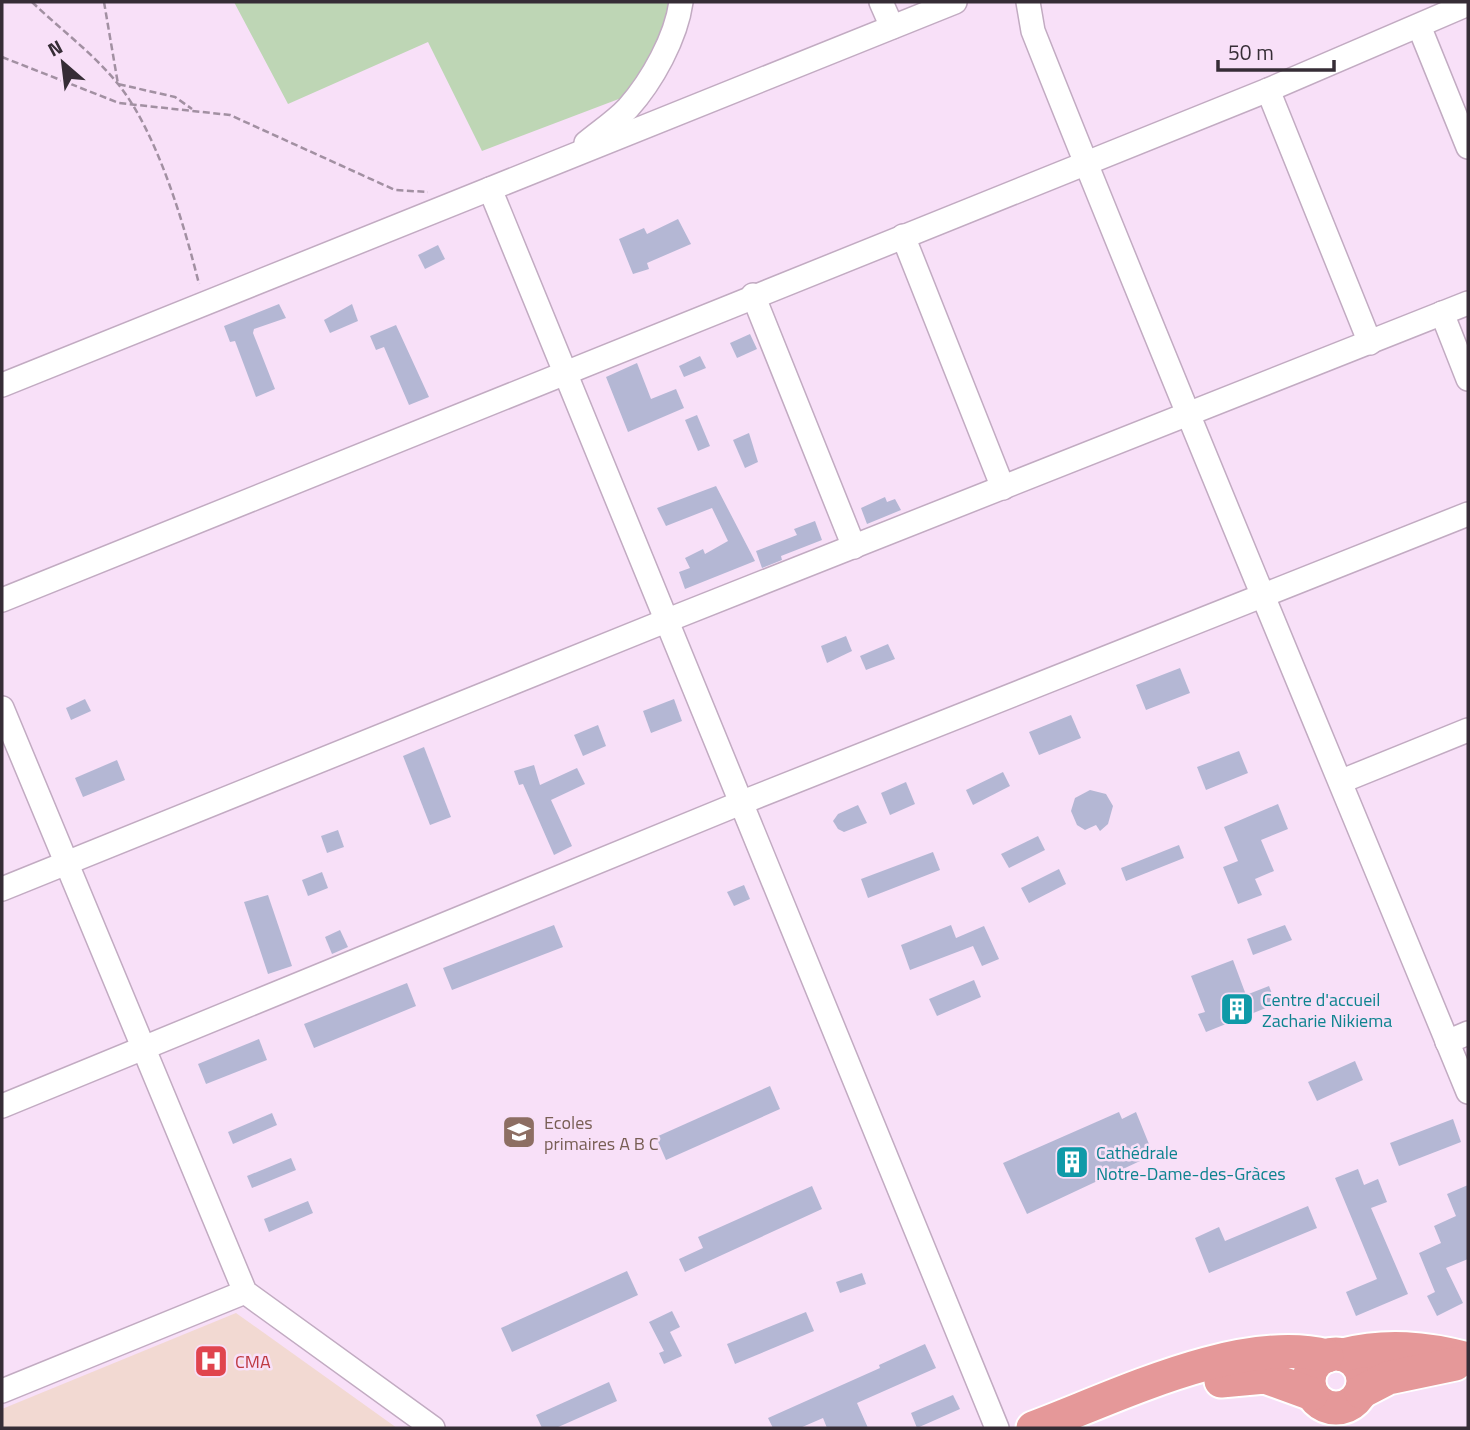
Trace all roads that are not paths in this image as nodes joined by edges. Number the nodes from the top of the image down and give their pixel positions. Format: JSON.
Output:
{"nodes":[{"id":1,"x":681,"y":2,"type":"edge"},
{"id":2,"x":881,"y":2,"type":"edge"},
{"id":3,"x":955,"y":2,"type":"edge"},
{"id":4,"x":1028,"y":2,"type":"edge"},
{"id":5,"x":1468,"y":4,"type":"edge"},
{"id":6,"x":1419,"y":26,"type":"junction"},
{"id":7,"x":892,"y":27,"type":"junction"},
{"id":8,"x":1268,"y":90,"type":"junction"},
{"id":9,"x":1468,"y":147,"type":"edge"},
{"id":10,"x":569,"y":157,"type":"junction"},
{"id":11,"x":1085,"y":162,"type":"junction"},
{"id":12,"x":490,"y":189,"type":"junction"},
{"id":13,"x":903,"y":236,"type":"junction"},
{"id":14,"x":753,"y":295,"type":"junction"},
{"id":15,"x":1468,"y":303,"type":"edge"},
{"id":16,"x":1442,"y":313,"type":"junction"},
{"id":17,"x":1370,"y":342,"type":"junction"},
{"id":18,"x":568,"y":374,"type":"junction"},
{"id":19,"x":1468,"y":379,"type":"edge"},
{"id":20,"x":2,"y":385,"type":"edge"},
{"id":21,"x":1187,"y":416,"type":"junction"},
{"id":22,"x":1003,"y":488,"type":"junction"},
{"id":23,"x":1468,"y":514,"type":"edge"},
{"id":24,"x":854,"y":547,"type":"junction"},
{"id":25,"x":1265,"y":595,"type":"junction"},
{"id":26,"x":2,"y":600,"type":"edge"},
{"id":27,"x":668,"y":620,"type":"junction"},
{"id":28,"x":2,"y":708,"type":"edge"},
{"id":29,"x":1468,"y":730,"type":"edge"},
{"id":30,"x":1342,"y":781,"type":"junction"},
{"id":31,"x":743,"y":802,"type":"junction"},
{"id":32,"x":66,"y":863,"type":"junction"},
{"id":33,"x":2,"y":889,"type":"edge"},
{"id":34,"x":1458,"y":1037,"type":"edge"},
{"id":35,"x":142,"y":1049,"type":"junction"},
{"id":36,"x":1468,"y":1092,"type":"edge"},
{"id":37,"x":2,"y":1106,"type":"edge"},
{"id":38,"x":245,"y":1292,"type":"junction"},
{"id":39,"x":1335,"y":1355,"type":"junction"},
{"id":40,"x":1468,"y":1360,"type":"edge"},
{"id":41,"x":2,"y":1391,"type":"edge"},
{"id":42,"x":1132,"y":1391,"type":"junction"},
{"id":43,"x":1337,"y":1408,"type":"edge"},
{"id":44,"x":433,"y":1428,"type":"edge"},
{"id":45,"x":997,"y":1428,"type":"edge"},
{"id":46,"x":1033,"y":1428,"type":"edge"}],
"edges":[{"from":1,"to":10,"type":"street"},
{"from":2,"to":7,"type":"street"},
{"from":3,"to":7,"type":"street"},
{"from":4,"to":11,"type":"street"},
{"from":5,"to":6,"type":"street"},
{"from":6,"to":8,"type":"street"},
{"from":6,"to":9,"type":"street"},
{"from":7,"to":10,"type":"street"},
{"from":8,"to":11,"type":"street"},
{"from":8,"to":17,"type":"street"},
{"from":10,"to":12,"type":"street"},
{"from":11,"to":13,"type":"street"},
{"from":11,"to":21,"type":"street"},
{"from":12,"to":18,"type":"street"},
{"from":12,"to":20,"type":"street"},
{"from":13,"to":14,"type":"street"},
{"from":13,"to":22,"type":"street"},
{"from":14,"to":18,"type":"street"},
{"from":14,"to":24,"type":"street"},
{"from":15,"to":16,"type":"street"},
{"from":16,"to":17,"type":"street"},
{"from":16,"to":19,"type":"street"},
{"from":17,"to":21,"type":"street"},
{"from":18,"to":26,"type":"street"},
{"from":18,"to":27,"type":"street"},
{"from":21,"to":22,"type":"street"},
{"from":21,"to":25,"type":"street"},
{"from":22,"to":24,"type":"street"},
{"from":23,"to":25,"type":"street"},
{"from":24,"to":27,"type":"street"},
{"from":25,"to":30,"type":"street"},
{"from":25,"to":31,"type":"street"},
{"from":27,"to":31,"type":"street"},
{"from":27,"to":32,"type":"street"},
{"from":28,"to":32,"type":"street"},
{"from":29,"to":30,"type":"street"},
{"from":30,"to":34,"type":"street"},
{"from":31,"to":35,"type":"street"},
{"from":31,"to":45,"type":"street"},
{"from":32,"to":33,"type":"street"},
{"from":32,"to":35,"type":"street"},
{"from":34,"to":36,"type":"street"},
{"from":35,"to":37,"type":"street"},
{"from":35,"to":38,"type":"street"},
{"from":38,"to":41,"type":"street"},
{"from":38,"to":44,"type":"street"},
{"from":39,"to":40,"type":"highway"},
{"from":39,"to":42,"type":"highway"},
{"from":39,"to":43,"type":"highway"},
{"from":39,"to":43,"type":"highway"},
{"from":40,"to":43,"type":"highway"},
{"from":42,"to":43,"type":"highway"},
{"from":42,"to":46,"type":"highway"}]}
